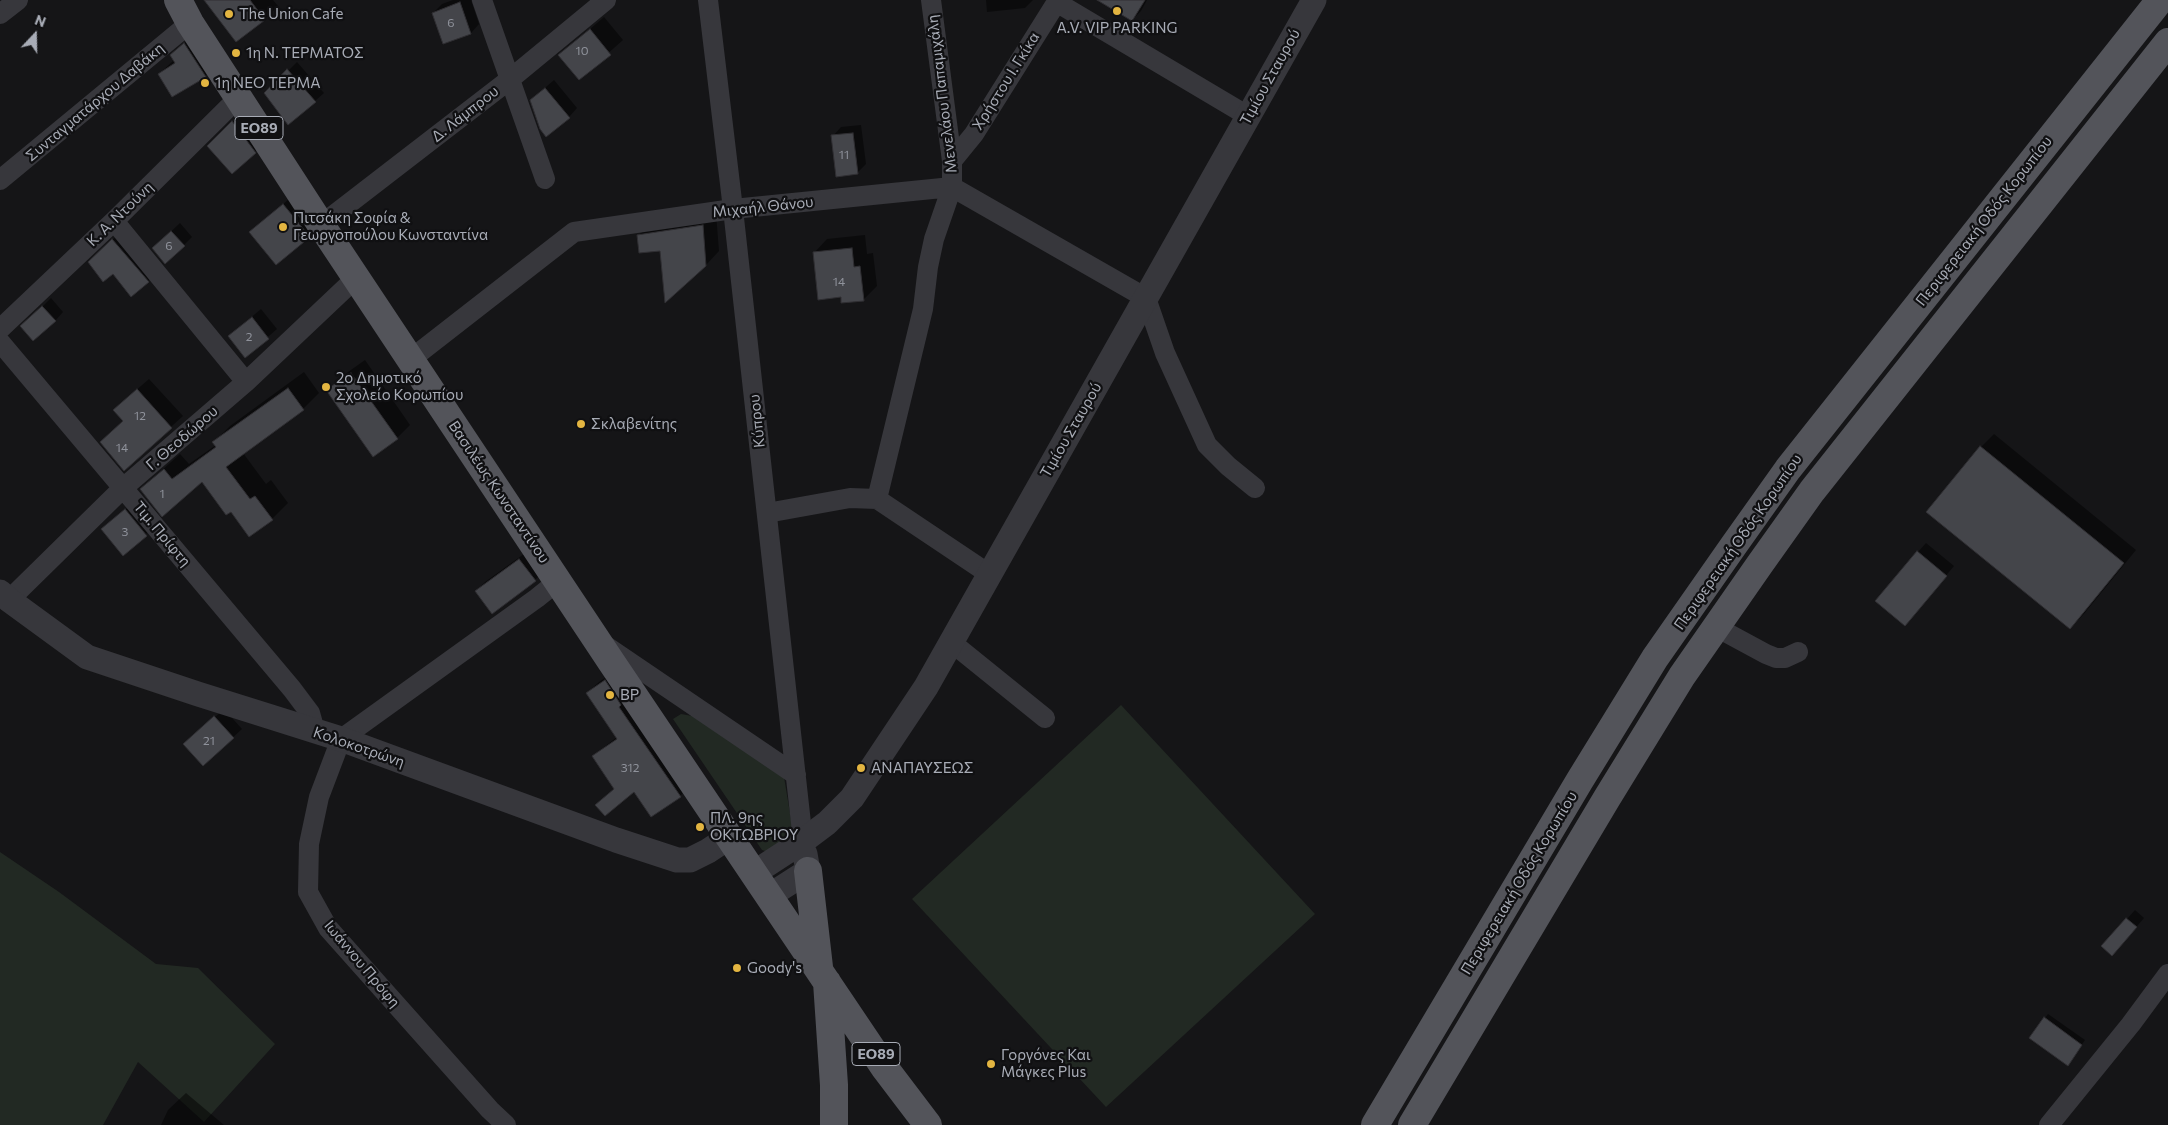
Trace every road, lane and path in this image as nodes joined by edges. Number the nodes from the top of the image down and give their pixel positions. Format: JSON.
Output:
{"nodes":[{"id":1,"x":18,"y":0,"type":"edge"},
{"id":2,"x":482,"y":0,"type":"edge"},
{"id":3,"x":606,"y":0,"type":"edge"},
{"id":4,"x":708,"y":0,"type":"edge"},
{"id":5,"x":931,"y":0,"type":"edge"},
{"id":6,"x":1314,"y":0,"type":"edge"},
{"id":7,"x":2160,"y":0,"type":"edge"},
{"id":8,"x":1057,"y":1,"type":"edge"},
{"id":9,"x":187,"y":8,"type":"edge"},
{"id":10,"x":0,"y":14,"type":"edge"},
{"id":11,"x":2168,"y":42,"type":"edge"},
{"id":12,"x":509,"y":80,"type":"junction"},
{"id":13,"x":239,"y":97,"type":"junction"},
{"id":14,"x":1248,"y":116,"type":"junction"},
{"id":15,"x":952,"y":161,"type":"junction"},
{"id":16,"x":545,"y":179,"type":"dead end"},
{"id":17,"x":0,"y":180,"type":"edge"},
{"id":18,"x":952,"y":187,"type":"junction"},
{"id":19,"x":734,"y":209,"type":"junction"},
{"id":20,"x":114,"y":221,"type":"junction"},
{"id":21,"x":320,"y":225,"type":"junction"},
{"id":22,"x":357,"y":277,"type":"junction"},
{"id":23,"x":1146,"y":298,"type":"junction"},
{"id":24,"x":0,"y":329,"type":"edge"},
{"id":25,"x":0,"y":342,"type":"edge"},
{"id":26,"x":411,"y":359,"type":"junction"},
{"id":27,"x":246,"y":382,"type":"junction"},
{"id":28,"x":123,"y":488,"type":"junction"},
{"id":29,"x":1255,"y":488,"type":"dead end"},
{"id":30,"x":877,"y":499,"type":"junction"},
{"id":31,"x":767,"y":512,"type":"junction"},
{"id":32,"x":989,"y":574,"type":"junction"},
{"id":33,"x":558,"y":581,"type":"junction"},
{"id":34,"x":4,"y":596,"type":"edge"},
{"id":35,"x":1716,"y":627,"type":"junction"},
{"id":36,"x":597,"y":639,"type":"junction"},
{"id":37,"x":951,"y":642,"type":"junction"},
{"id":38,"x":1798,"y":652,"type":"dead end"},
{"id":39,"x":1045,"y":718,"type":"dead end"},
{"id":40,"x":316,"y":731,"type":"junction"},
{"id":41,"x":341,"y":739,"type":"junction"},
{"id":42,"x":796,"y":774,"type":"junction"},
{"id":43,"x":729,"y":837,"type":"junction"},
{"id":44,"x":803,"y":841,"type":"junction"},
{"id":45,"x":808,"y":871,"type":"junction"},
{"id":46,"x":754,"y":873,"type":"junction"},
{"id":47,"x":769,"y":896,"type":"junction"},
{"id":48,"x":2168,"y":974,"type":"edge"},
{"id":49,"x":823,"y":976,"type":"junction"},
{"id":50,"x":506,"y":1125,"type":"edge"},
{"id":51,"x":834,"y":1125,"type":"edge"},
{"id":52,"x":928,"y":1125,"type":"edge"},
{"id":53,"x":1375,"y":1125,"type":"edge"},
{"id":54,"x":1412,"y":1125,"type":"edge"},
{"id":55,"x":2049,"y":1125,"type":"edge"}],
"edges":[{"from":1,"to":10,"type":"street"},
{"from":2,"to":12,"type":"street"},
{"from":3,"to":12,"type":"street","name":"Δ. Λάμπρου"},
{"from":4,"to":19,"type":"street","name":"Κύπρου"},
{"from":5,"to":15,"type":"street","name":"Μενελάου Παπαμιχάλη"},
{"from":6,"to":14,"type":"street","name":"Τιμίου Σταυρού"},
{"from":7,"to":53,"type":"main road","name":"Περιφερειακή Οδός Κορωπίου"},
{"from":8,"to":14,"type":"street"},
{"from":8,"to":15,"type":"street","name":"Χρήστου Ι. Γκίκα"},
{"from":9,"to":13,"type":"main road","name":"Βασιλέως Κωνσταντίνου","number":"ΕΟ89"},
{"from":9,"to":17,"type":"street","name":"Συνταγματάρχου Δαβάκη"},
{"from":11,"to":35,"type":"main road","name":"Περιφερειακή Οδός Κορωπίου"},
{"from":12,"to":16,"type":"street"},
{"from":12,"to":21,"type":"street","name":"Δ. Λάμπρου"},
{"from":13,"to":20,"type":"street","name":"Κ. Α. Ντούνη"},
{"from":13,"to":21,"type":"main road","name":"Βασιλέως Κωνσταντίνου","number":"ΕΟ89"},
{"from":14,"to":23,"type":"street","name":"Τιμίου Σταυρού"},
{"from":15,"to":18,"type":"street","name":"Μενελάου Παπαμιχάλη"},
{"from":18,"to":19,"type":"street","name":"Μιχαήλ Θάνου"},
{"from":18,"to":23,"type":"street"},
{"from":18,"to":30,"type":"street","name":"Μενελάου Παπαμιχάλη"},
{"from":19,"to":26,"type":"street","name":"Μιχαήλ Θάνου"},
{"from":19,"to":31,"type":"street","name":"Κύπρου"},
{"from":20,"to":24,"type":"street","name":"Κ. Α. Ντούνη"},
{"from":20,"to":27,"type":"street"},
{"from":21,"to":22,"type":"main road","name":"Βασιλέως Κωνσταντίνου","number":"ΕΟ89"},
{"from":22,"to":26,"type":"main road","name":"Βασιλέως Κωνσταντίνου","number":"ΕΟ89"},
{"from":22,"to":27,"type":"street","name":"Γ. Θεοδώρου"},
{"from":23,"to":29,"type":"street"},
{"from":23,"to":32,"type":"street","name":"Τιμίου Σταυρού"},
{"from":25,"to":28,"type":"street","name":"Τιμ. Πρίφτη"},
{"from":26,"to":33,"type":"main road","name":"Βασιλέως Κωνσταντίνου","number":"ΕΟ89"},
{"from":27,"to":28,"type":"street","name":"Γ. Θεοδώρου"},
{"from":28,"to":34,"type":"street","name":"Γ. Θεοδώρου"},
{"from":28,"to":40,"type":"street","name":"Τιμ. Πρίφτη"},
{"from":30,"to":31,"type":"street"},
{"from":30,"to":32,"type":"street"},
{"from":31,"to":42,"type":"street","name":"Κύπρου"},
{"from":32,"to":37,"type":"street","name":"Τιμίου Σταυρού"},
{"from":33,"to":36,"type":"main road","name":"Βασιλέως Κωνσταντίνου","number":"ΕΟ89"},
{"from":33,"to":41,"type":"street"},
{"from":34,"to":40,"type":"street","name":"Κολοκοτρώνη"},
{"from":35,"to":38,"type":"street"},
{"from":35,"to":54,"type":"main road","name":"Περιφερειακή Οδός Κορωπίου"},
{"from":36,"to":42,"type":"street"},
{"from":36,"to":43,"type":"main road","name":"Βασιλέως Κωνσταντίνου","number":"ΕΟ89"},
{"from":37,"to":39,"type":"street"},
{"from":37,"to":44,"type":"street","name":"Τιμίου Σταυρού"},
{"from":40,"to":41,"type":"street","name":"Κολοκοτρώνη"},
{"from":41,"to":43,"type":"street","name":"Κολοκοτρώνη"},
{"from":41,"to":50,"type":"street","name":"Ιωάννου Πρόφη"},
{"from":42,"to":44,"type":"street","name":"Κύπρου"},
{"from":43,"to":46,"type":"main road","name":"Βασιλέως Κωνσταντίνου","number":"ΕΟ89"},
{"from":44,"to":45,"type":"street"},
{"from":44,"to":46,"type":"street","name":"Τιμίου Σταυρού"},
{"from":45,"to":47,"type":"street"},
{"from":45,"to":49,"type":"main road"},
{"from":46,"to":47,"type":"main road","name":"Βασιλέως Κωνσταντίνου","number":"ΕΟ89"},
{"from":47,"to":49,"type":"main road","name":"Βασιλέως Κωνσταντίνου","number":"ΕΟ89"},
{"from":48,"to":55,"type":"street"},
{"from":49,"to":51,"type":"main road"},
{"from":49,"to":52,"type":"main road","number":"ΕΟ89"}]}
